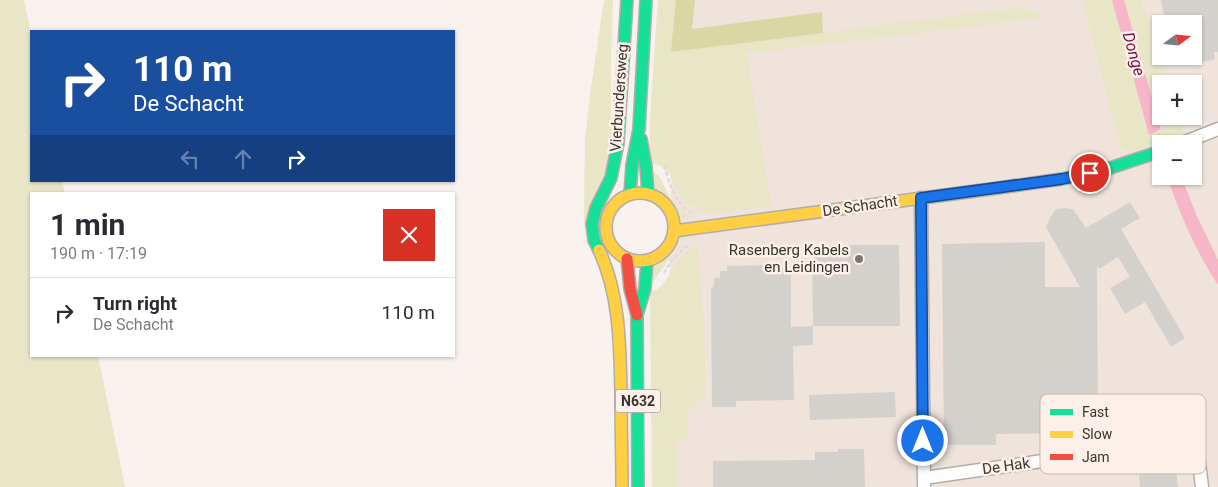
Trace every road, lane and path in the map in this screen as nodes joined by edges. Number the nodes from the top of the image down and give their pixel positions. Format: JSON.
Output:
{"nodes":[{"id":1,"x":627,"y":0,"type":"edge"},
{"id":2,"x":646,"y":0,"type":"edge"},
{"id":3,"x":639,"y":129,"type":"junction"},
{"id":4,"x":1218,"y":129,"type":"edge"},
{"id":5,"x":1202,"y":135,"type":"edge"},
{"id":6,"x":1152,"y":154,"type":"edge"},
{"id":7,"x":630,"y":194,"type":"junction"},
{"id":8,"x":648,"y":194,"type":"junction"},
{"id":9,"x":921,"y":198,"type":"junction"},
{"id":10,"x":674,"y":231,"type":"junction"},
{"id":11,"x":627,"y":260,"type":"junction"},
{"id":12,"x":647,"y":261,"type":"junction"},
{"id":13,"x":637,"y":315,"type":"junction"},
{"id":14,"x":1040,"y":464,"type":"edge"},
{"id":15,"x":1200,"y":474,"type":"edge"},
{"id":16,"x":924,"y":483,"type":"edge"},
{"id":17,"x":622,"y":487,"type":"edge"},
{"id":18,"x":638,"y":487,"type":"edge"},
{"id":19,"x":1202,"y":487,"type":"edge"}],
"edges":[{"from":1,"to":17,"type":"street","name":"Vierbundersweg"},
{"from":2,"to":3,"type":"street","name":"Vierbundersweg"},
{"from":3,"to":7,"type":"street","name":"Vierbundersweg"},
{"from":3,"to":8,"type":"street","name":"Vierbundersweg"},
{"from":4,"to":5,"type":"street"},
{"from":6,"to":9,"type":"street","name":"De Schacht"},
{"from":7,"to":8,"type":"street"},
{"from":7,"to":11,"type":"street"},
{"from":8,"to":10,"type":"street"},
{"from":9,"to":10,"type":"street","name":"De Schacht"},
{"from":9,"to":16,"type":"street","name":"De Hak"},
{"from":10,"to":12,"type":"street"},
{"from":11,"to":12,"type":"street"},
{"from":11,"to":13,"type":"street","number":"N632"},
{"from":12,"to":13,"type":"street","number":"N632"},
{"from":13,"to":18,"type":"street","number":"N632"},
{"from":14,"to":16,"type":"street","name":"De Hak"},
{"from":15,"to":19,"type":"street","name":"De Hak"}]}
